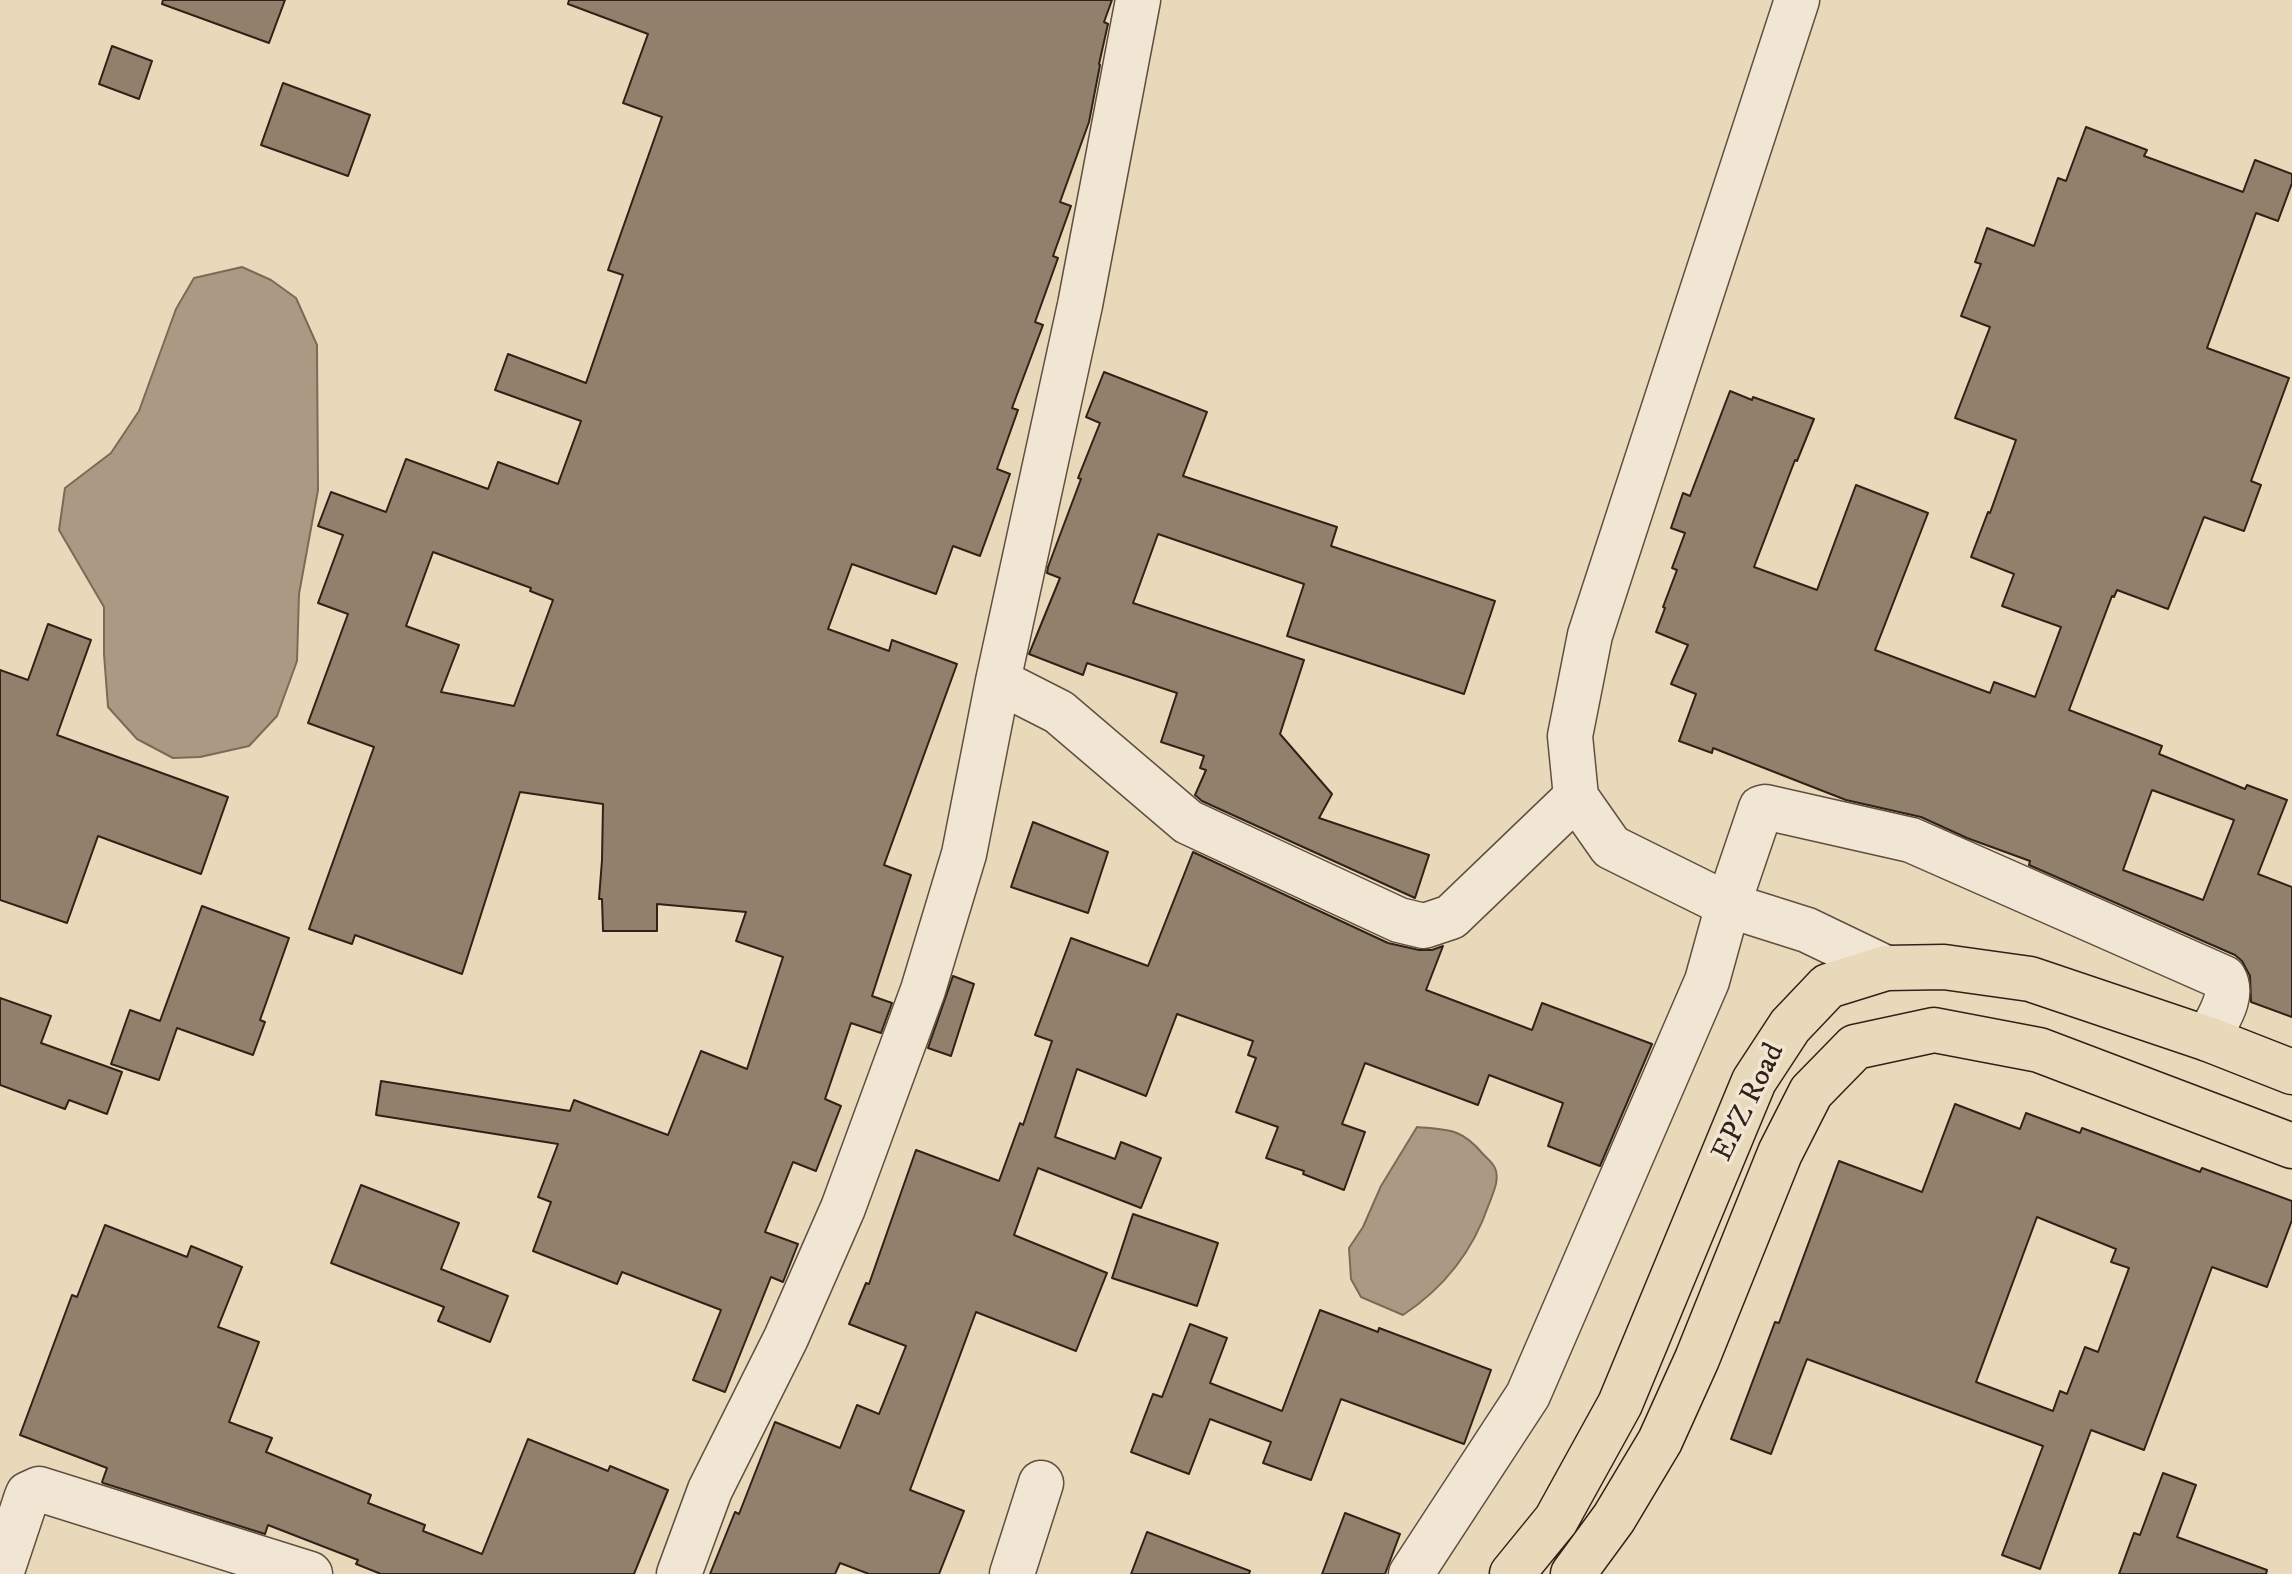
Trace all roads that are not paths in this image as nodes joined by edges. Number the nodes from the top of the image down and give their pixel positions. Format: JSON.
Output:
{"nodes":[{"id":1,"x":1138,"y":0,"type":"edge"},
{"id":2,"x":1797,"y":0,"type":"edge"},
{"id":3,"x":998,"y":681,"type":"junction"},
{"id":4,"x":1576,"y":797,"type":"junction"},
{"id":5,"x":1728,"y":905,"type":"junction"},
{"id":6,"x":1886,"y":968,"type":"junction"},
{"id":7,"x":2208,"y":1039,"type":"junction"},
{"id":8,"x":2292,"y":1072,"type":"edge"},
{"id":9,"x":2292,"y":1146,"type":"edge"},
{"id":10,"x":1041,"y":1483,"type":"dead end"},
{"id":11,"x":1,"y":1574,"type":"edge"},
{"id":12,"x":310,"y":1574,"type":"edge"},
{"id":13,"x":679,"y":1574,"type":"edge"},
{"id":14,"x":1012,"y":1574,"type":"edge"},
{"id":15,"x":1411,"y":1574,"type":"edge"},
{"id":16,"x":1512,"y":1574,"type":"edge"},
{"id":17,"x":1573,"y":1574,"type":"edge"}],
"edges":[{"from":1,"to":3,"type":"street"},
{"from":2,"to":4,"type":"street"},
{"from":3,"to":4,"type":"street"},
{"from":3,"to":13,"type":"street"},
{"from":4,"to":5,"type":"street"},
{"from":5,"to":6,"type":"street"},
{"from":5,"to":7,"type":"street"},
{"from":5,"to":15,"type":"street"},
{"from":6,"to":7,"type":"main road","name":"EPZ Road"},
{"from":6,"to":16,"type":"main road","name":"EPZ Road"},
{"from":7,"to":8,"type":"main road","name":"EPZ Road"},
{"from":9,"to":17,"type":"main road","name":"EPZ Road"},
{"from":10,"to":14,"type":"street"},
{"from":11,"to":12,"type":"street"}]}
